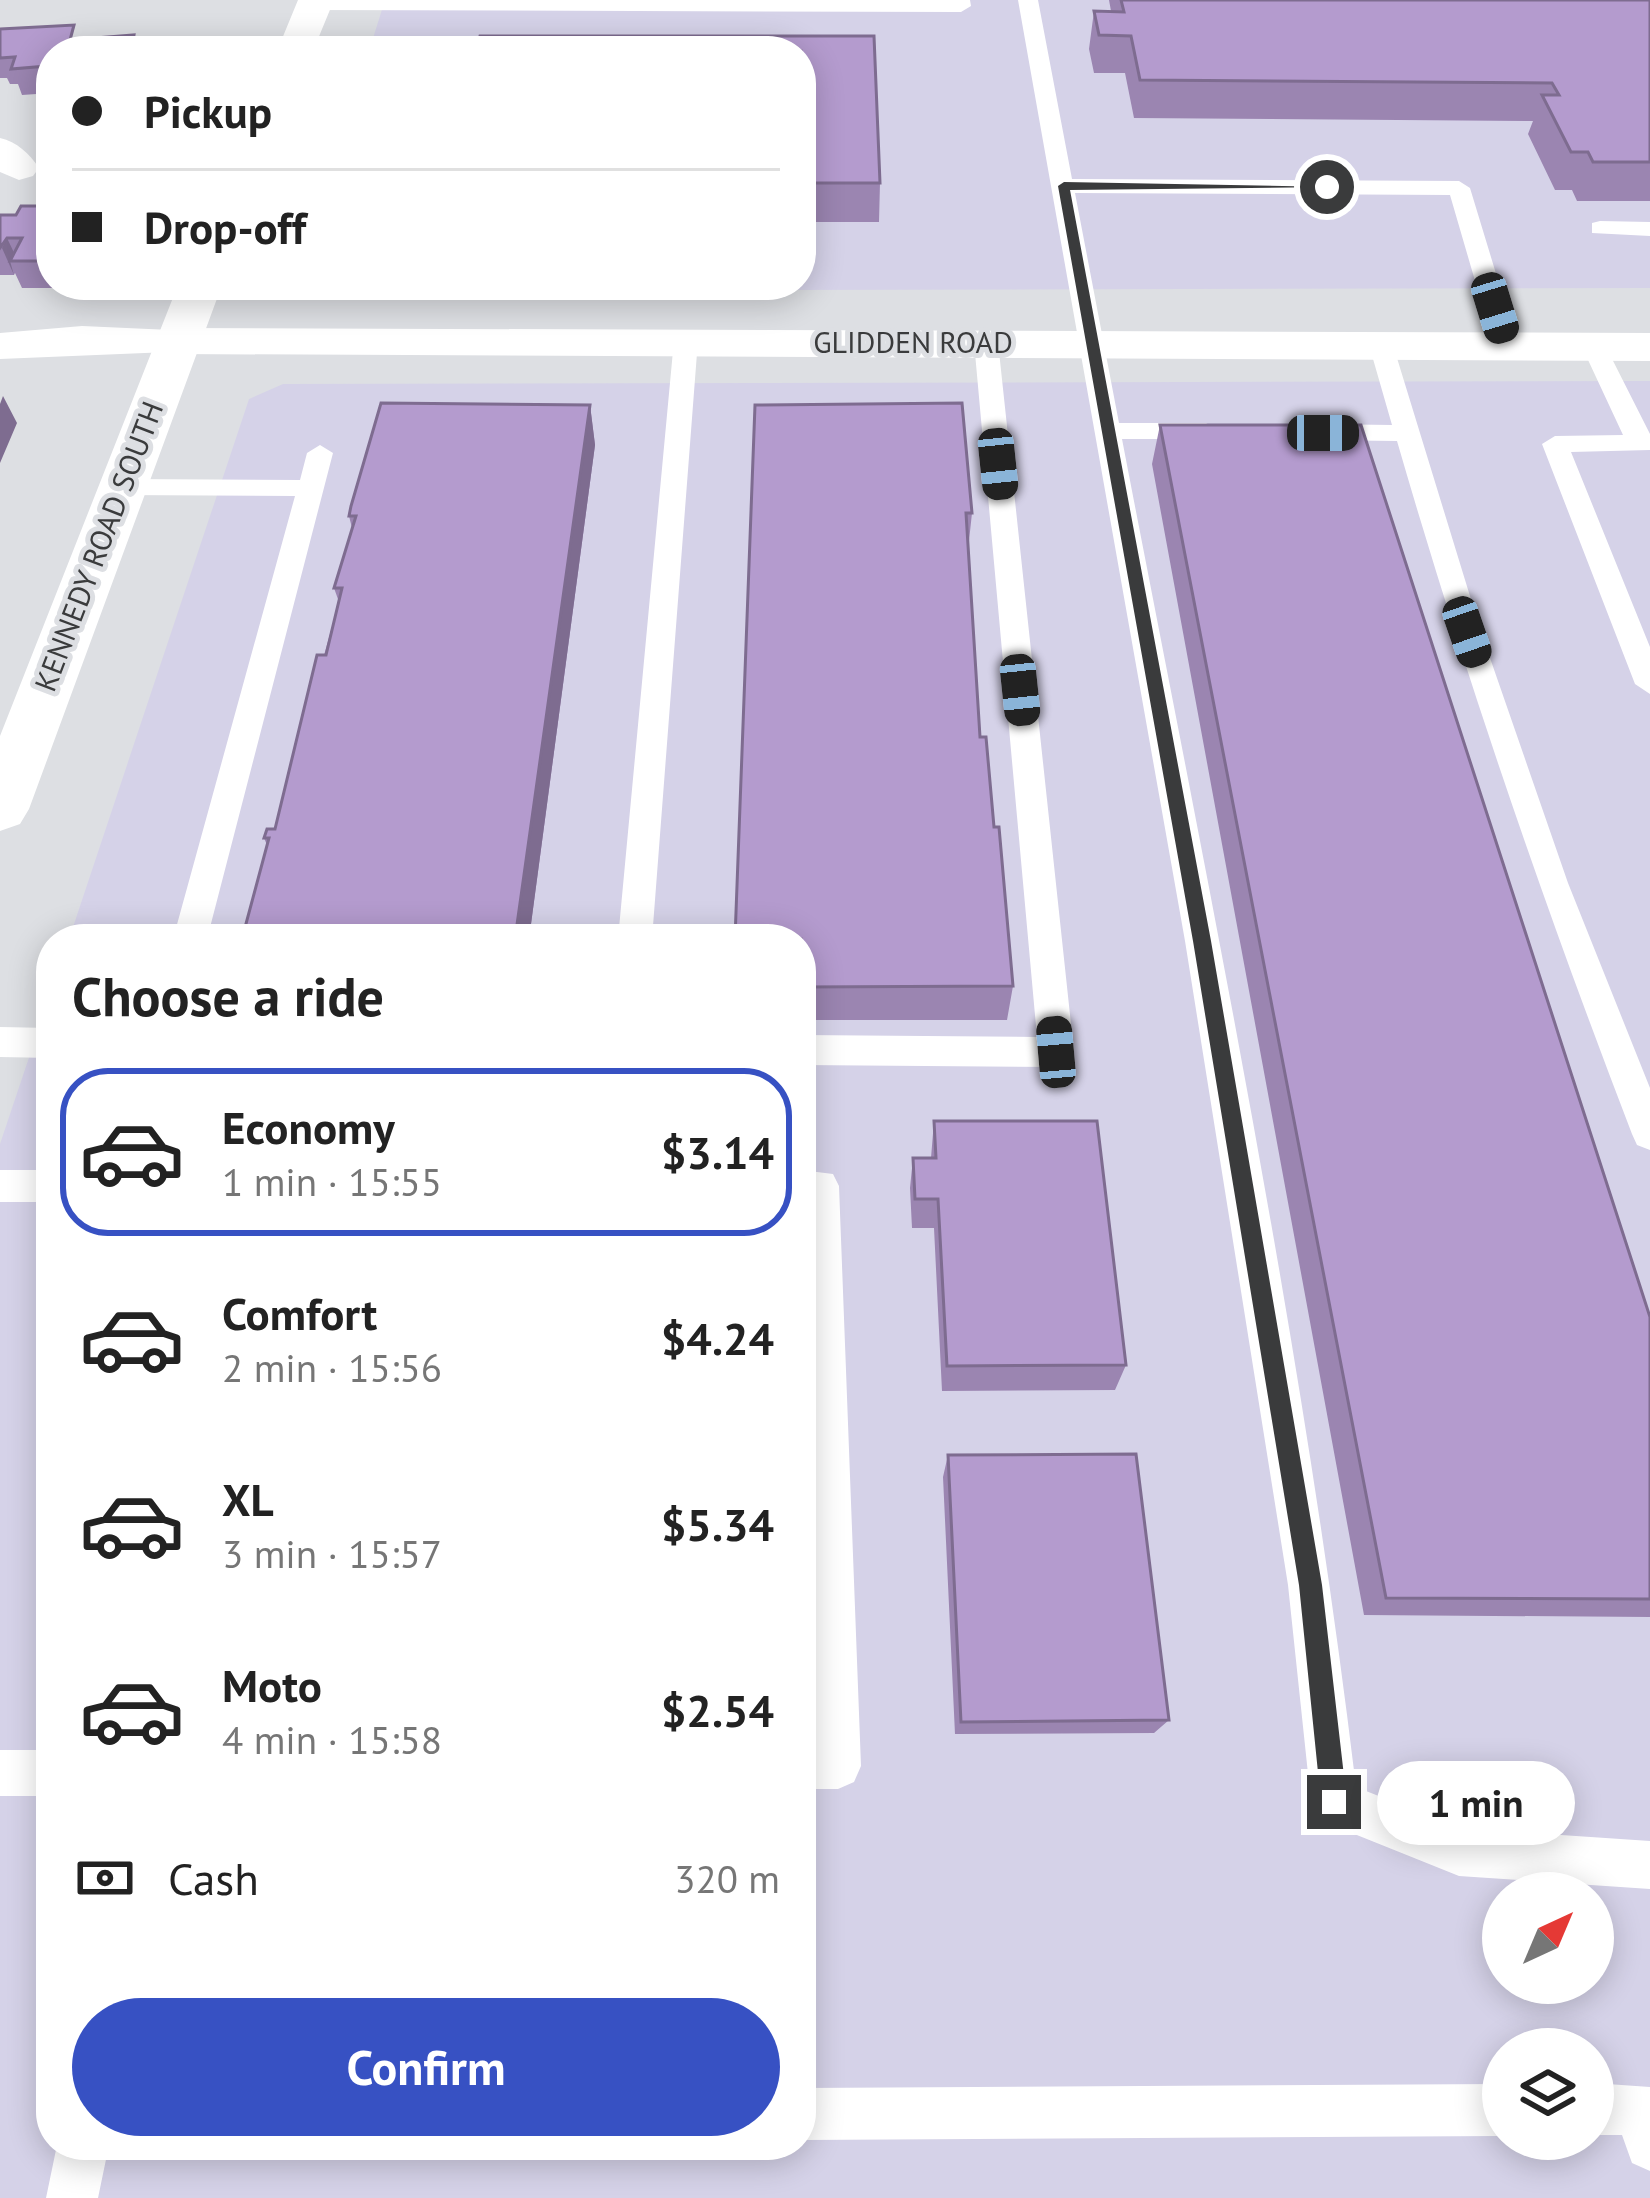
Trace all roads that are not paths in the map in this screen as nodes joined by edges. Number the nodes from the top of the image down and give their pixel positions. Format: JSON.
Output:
{"nodes":[{"id":1,"x":960,"y":0,"type":"edge"},
{"id":2,"x":1028,"y":0,"type":"edge"},
{"id":3,"x":315,"y":3,"type":"edge"},
{"id":4,"x":444,"y":3,"type":"edge"},
{"id":5,"x":725,"y":3,"type":"edge"},
{"id":6,"x":302,"y":36,"type":"edge"},
{"id":7,"x":1064,"y":186,"type":"junction"},
{"id":8,"x":1600,"y":228,"type":"dead end"},
{"id":9,"x":1650,"y":229,"type":"edge"},
{"id":10,"x":194,"y":300,"type":"edge"},
{"id":11,"x":686,"y":340,"type":"junction"},
{"id":12,"x":176,"y":341,"type":"junction"},
{"id":13,"x":986,"y":342,"type":"junction"},
{"id":14,"x":1094,"y":343,"type":"junction"},
{"id":15,"x":1381,"y":345,"type":"junction"},
{"id":16,"x":0,"y":346,"type":"edge"},
{"id":17,"x":1506,"y":346,"type":"junction"},
{"id":18,"x":1594,"y":347,"type":"junction"},
{"id":19,"x":1650,"y":347,"type":"edge"},
{"id":20,"x":1107,"y":430,"type":"junction"},
{"id":21,"x":1223,"y":432,"type":"edge"},
{"id":22,"x":1293,"y":432,"type":"edge"},
{"id":23,"x":1409,"y":433,"type":"junction"},
{"id":24,"x":1645,"y":442,"type":"edge"},
{"id":25,"x":320,"y":453,"type":"dead end"},
{"id":26,"x":121,"y":487,"type":"junction"},
{"id":27,"x":310,"y":488,"type":"junction"},
{"id":28,"x":1648,"y":673,"type":"edge"},
{"id":29,"x":0,"y":809,"type":"edge"},
{"id":30,"x":194,"y":924,"type":"edge"},
{"id":31,"x":636,"y":924,"type":"edge"},
{"id":32,"x":0,"y":1042,"type":"edge"},
{"id":33,"x":36,"y":1042,"type":"edge"},
{"id":34,"x":816,"y":1050,"type":"edge"},
{"id":35,"x":1650,"y":1134,"type":"edge"},
{"id":36,"x":0,"y":1186,"type":"edge"},
{"id":37,"x":36,"y":1186,"type":"edge"},
{"id":38,"x":816,"y":1186,"type":"edge"},
{"id":39,"x":816,"y":1766,"type":"edge"},
{"id":40,"x":0,"y":1773,"type":"edge"},
{"id":41,"x":36,"y":1773,"type":"edge"},
{"id":42,"x":1650,"y":1865,"type":"edge"},
{"id":43,"x":1614,"y":2109,"type":"edge"},
{"id":44,"x":1482,"y":2110,"type":"edge"},
{"id":45,"x":816,"y":2114,"type":"edge"},
{"id":46,"x":1650,"y":2145,"type":"edge"},
{"id":47,"x":80,"y":2160,"type":"edge"},
{"id":48,"x":72,"y":2198,"type":"edge"}],
"edges":[{"from":1,"to":5,"type":"lane"},
{"from":2,"to":7,"type":"lane"},
{"from":3,"to":4,"type":"lane"},
{"from":3,"to":6,"type":"street"},
{"from":4,"to":5,"type":"lane"},
{"from":7,"to":14,"type":"lane"},
{"from":7,"to":17,"type":"lane"},
{"from":8,"to":9,"type":"lane"},
{"from":10,"to":12,"type":"street","name":"KENNEDY ROAD SOUTH"},
{"from":11,"to":12,"type":"street","name":"GLIDDEN ROAD"},
{"from":11,"to":13,"type":"street","name":"GLIDDEN ROAD"},
{"from":11,"to":31,"type":"lane"},
{"from":12,"to":16,"type":"street","name":"GLIDDEN ROAD"},
{"from":12,"to":26,"type":"street","name":"KENNEDY ROAD SOUTH"},
{"from":13,"to":14,"type":"street","name":"GLIDDEN ROAD"},
{"from":13,"to":34,"type":"lane"},
{"from":14,"to":15,"type":"street","name":"GLIDDEN ROAD"},
{"from":14,"to":20,"type":"lane"},
{"from":15,"to":17,"type":"street","name":"GLIDDEN ROAD"},
{"from":15,"to":23,"type":"lane"},
{"from":17,"to":18,"type":"street","name":"GLIDDEN ROAD"},
{"from":18,"to":19,"type":"street","name":"GLIDDEN ROAD"},
{"from":18,"to":24,"type":"lane"},
{"from":20,"to":21,"type":"lane"},
{"from":20,"to":42,"type":"lane"},
{"from":22,"to":23,"type":"lane"},
{"from":23,"to":35,"type":"lane"},
{"from":24,"to":28,"type":"lane"},
{"from":25,"to":27,"type":"lane"},
{"from":26,"to":27,"type":"lane"},
{"from":26,"to":29,"type":"street","name":"KENNEDY ROAD SOUTH"},
{"from":27,"to":30,"type":"lane"},
{"from":32,"to":33,"type":"lane"},
{"from":36,"to":37,"type":"lane"},
{"from":38,"to":39,"type":"lane"},
{"from":40,"to":41,"type":"lane"},
{"from":43,"to":46,"type":"lane"},
{"from":44,"to":45,"type":"lane"},
{"from":47,"to":48,"type":"lane"}]}
